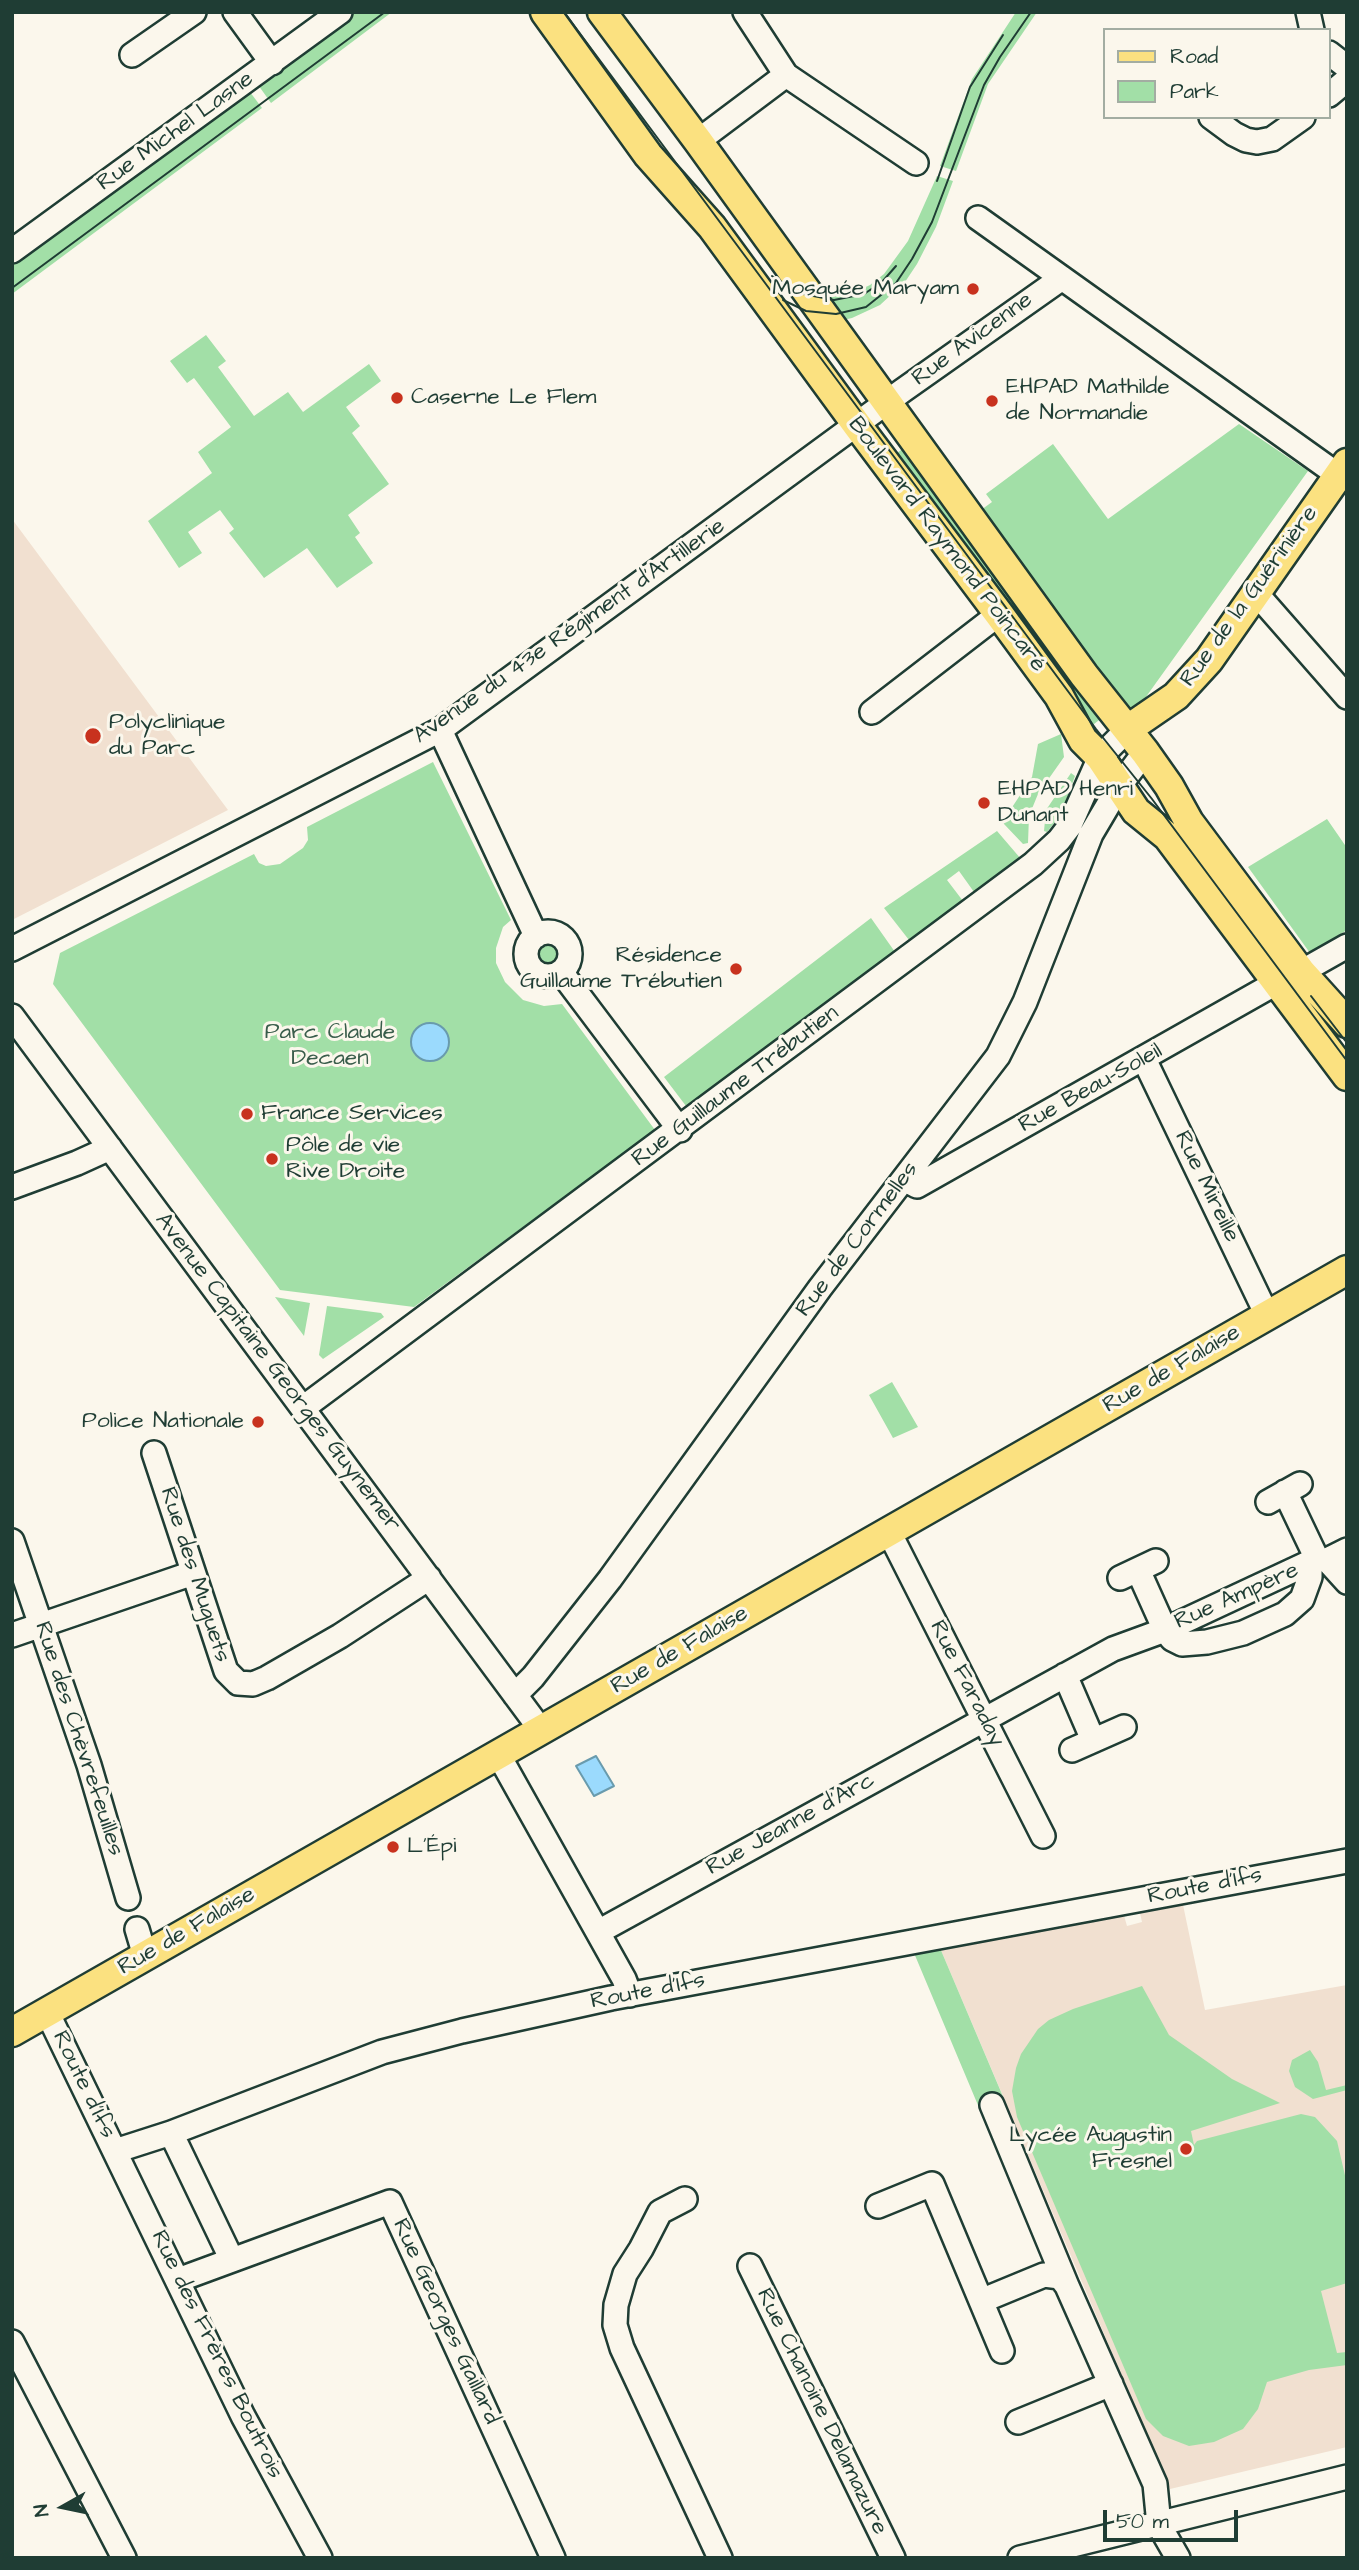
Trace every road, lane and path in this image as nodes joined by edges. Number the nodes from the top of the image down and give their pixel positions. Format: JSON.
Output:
{"nodes":[{"id":1,"x":194,"y":12,"type":"edge"},
{"id":2,"x":234,"y":12,"type":"edge"},
{"id":3,"x":340,"y":12,"type":"edge"},
{"id":4,"x":545,"y":12,"type":"edge"},
{"id":5,"x":603,"y":12,"type":"edge"},
{"id":6,"x":745,"y":12,"type":"edge"},
{"id":7,"x":1331,"y":54,"type":"edge"},
{"id":8,"x":132,"y":55,"type":"dead end"},
{"id":9,"x":272,"y":63,"type":"junction"},
{"id":10,"x":1347,"y":67,"type":"edge"},
{"id":11,"x":786,"y":75,"type":"junction"},
{"id":12,"x":1347,"y":80,"type":"edge"},
{"id":13,"x":1331,"y":93,"type":"edge"},
{"id":14,"x":1214,"y":119,"type":"edge"},
{"id":15,"x":1300,"y":119,"type":"edge"},
{"id":16,"x":698,"y":141,"type":"junction"},
{"id":17,"x":916,"y":163,"type":"dead end"},
{"id":18,"x":978,"y":218,"type":"dead end"},
{"id":19,"x":12,"y":251,"type":"edge"},
{"id":20,"x":1062,"y":278,"type":"junction"},
{"id":21,"x":886,"y":403,"type":"junction"},
{"id":22,"x":857,"y":425,"type":"junction"},
{"id":23,"x":1342,"y":469,"type":"edge"},
{"id":24,"x":1255,"y":592,"type":"junction"},
{"id":25,"x":999,"y":614,"type":"junction"},
{"id":26,"x":1176,"y":696,"type":"junction"},
{"id":27,"x":1347,"y":697,"type":"edge"},
{"id":28,"x":872,"y":712,"type":"dead end"},
{"id":29,"x":1128,"y":729,"type":"junction"},
{"id":30,"x":440,"y":730,"type":"junction"},
{"id":31,"x":1145,"y":752,"type":"junction"},
{"id":32,"x":1100,"y":757,"type":"junction"},
{"id":33,"x":1120,"y":785,"type":"junction"},
{"id":34,"x":1045,"y":855,"type":"junction"},
{"id":35,"x":1075,"y":873,"type":"junction"},
{"id":36,"x":536,"y":936,"type":"junction"},
{"id":37,"x":1347,"y":946,"type":"edge"},
{"id":38,"x":12,"y":949,"type":"edge"},
{"id":39,"x":561,"y":972,"type":"junction"},
{"id":40,"x":1289,"y":977,"type":"junction"},
{"id":41,"x":12,"y":1016,"type":"edge"},
{"id":42,"x":1347,"y":1023,"type":"edge"},
{"id":43,"x":1144,"y":1059,"type":"junction"},
{"id":44,"x":1347,"y":1076,"type":"edge"},
{"id":45,"x":680,"y":1130,"type":"junction"},
{"id":46,"x":110,"y":1148,"type":"junction"},
{"id":47,"x":904,"y":1179,"type":"junction"},
{"id":48,"x":12,"y":1187,"type":"edge"},
{"id":49,"x":1347,"y":1270,"type":"edge"},
{"id":50,"x":1267,"y":1315,"type":"junction"},
{"id":51,"x":303,"y":1408,"type":"junction"},
{"id":52,"x":154,"y":1453,"type":"dead end"},
{"id":53,"x":1284,"y":1493,"type":"dead end"},
{"id":54,"x":889,"y":1531,"type":"junction"},
{"id":55,"x":12,"y":1541,"type":"edge"},
{"id":56,"x":1325,"y":1558,"type":"edge"},
{"id":57,"x":1138,"y":1570,"type":"dead end"},
{"id":58,"x":193,"y":1573,"type":"junction"},
{"id":59,"x":429,"y":1578,"type":"junction"},
{"id":60,"x":1347,"y":1582,"type":"edge"},
{"id":61,"x":41,"y":1625,"type":"junction"},
{"id":62,"x":1165,"y":1630,"type":"junction"},
{"id":63,"x":12,"y":1635,"type":"edge"},
{"id":64,"x":1065,"y":1675,"type":"junction"},
{"id":65,"x":515,"y":1695,"type":"junction"},
{"id":66,"x":983,"y":1719,"type":"junction"},
{"id":67,"x":1124,"y":1727,"type":"dead end"},
{"id":68,"x":541,"y":1730,"type":"junction"},
{"id":69,"x":1093,"y":1740,"type":"junction"},
{"id":70,"x":1072,"y":1750,"type":"dead end"},
{"id":71,"x":498,"y":1754,"type":"junction"},
{"id":72,"x":1043,"y":1836,"type":"dead end"},
{"id":73,"x":1347,"y":1861,"type":"edge"},
{"id":74,"x":128,"y":1898,"type":"dead end"},
{"id":75,"x":136,"y":1929,"type":"dead end"},
{"id":76,"x":598,"y":1932,"type":"junction"},
{"id":77,"x":145,"y":1956,"type":"junction"},
{"id":78,"x":630,"y":1995,"type":"junction"},
{"id":79,"x":47,"y":2012,"type":"junction"},
{"id":80,"x":12,"y":2032,"type":"edge"},
{"id":81,"x":992,"y":2105,"type":"dead end"},
{"id":82,"x":171,"y":2133,"type":"junction"},
{"id":83,"x":115,"y":2151,"type":"junction"},
{"id":84,"x":685,"y":2199,"type":"dead end"},
{"id":85,"x":878,"y":2206,"type":"dead end"},
{"id":86,"x":232,"y":2260,"type":"junction"},
{"id":87,"x":750,"y":2266,"type":"dead end"},
{"id":88,"x":178,"y":2280,"type":"junction"},
{"id":89,"x":1067,"y":2286,"type":"junction"},
{"id":90,"x":981,"y":2301,"type":"junction"},
{"id":91,"x":12,"y":2342,"type":"edge"},
{"id":92,"x":1002,"y":2351,"type":"dead end"},
{"id":93,"x":1111,"y":2384,"type":"junction"},
{"id":94,"x":1018,"y":2422,"type":"dead end"},
{"id":95,"x":1347,"y":2477,"type":"edge"},
{"id":96,"x":1159,"y":2525,"type":"junction"},
{"id":97,"x":124,"y":2558,"type":"edge"},
{"id":98,"x":320,"y":2558,"type":"edge"},
{"id":99,"x":553,"y":2558,"type":"edge"},
{"id":100,"x":720,"y":2558,"type":"edge"},
{"id":101,"x":892,"y":2558,"type":"edge"},
{"id":102,"x":1020,"y":2558,"type":"edge"},
{"id":103,"x":1178,"y":2558,"type":"edge"}],
"edges":[{"from":1,"to":8,"type":"street"},
{"from":2,"to":9,"type":"street"},
{"from":3,"to":9,"type":"street","name":"Rue Michel Lasne"},
{"from":4,"to":22,"type":"main road","name":"Boulevard Raymond Poincaré"},
{"from":5,"to":16,"type":"main road","name":"Boulevard Raymond Poincaré"},
{"from":6,"to":11,"type":"street"},
{"from":7,"to":10,"type":"street"},
{"from":9,"to":19,"type":"street","name":"Rue Michel Lasne"},
{"from":11,"to":16,"type":"street"},
{"from":11,"to":17,"type":"street"},
{"from":12,"to":13,"type":"street"},
{"from":14,"to":15,"type":"street"},
{"from":16,"to":21,"type":"main road","name":"Boulevard Raymond Poincaré"},
{"from":18,"to":20,"type":"street"},
{"from":20,"to":21,"type":"street","name":"Rue Avicenne"},
{"from":20,"to":23,"type":"street"},
{"from":21,"to":22,"type":"street","name":"Avenue du 43e Régiment d'Artillerie"},
{"from":21,"to":29,"type":"main road","name":"Boulevard Raymond Poincaré"},
{"from":22,"to":25,"type":"main road","name":"Boulevard Raymond Poincaré"},
{"from":22,"to":30,"type":"street","name":"Avenue du 43e Régiment d'Artillerie"},
{"from":23,"to":24,"type":"main road","name":"Rue de la Guérinière"},
{"from":24,"to":26,"type":"main road","name":"Rue de la Guérinière"},
{"from":24,"to":27,"type":"street"},
{"from":25,"to":28,"type":"street"},
{"from":25,"to":32,"type":"main road","name":"Boulevard Raymond Poincaré"},
{"from":26,"to":29,"type":"main road","name":"Rue de la Guérinière"},
{"from":26,"to":31,"type":"main road","name":"Rue de la Guérinière"},
{"from":29,"to":31,"type":"main road","name":"Boulevard Raymond Poincaré"},
{"from":29,"to":32,"type":"street","name":"Rue Guillaume Trébutien"},
{"from":30,"to":36,"type":"street"},
{"from":30,"to":38,"type":"street","name":"Avenue du 43e Régiment d'Artillerie"},
{"from":31,"to":33,"type":"street","name":"Rue de Cormelles"},
{"from":31,"to":40,"type":"main road","name":"Boulevard Raymond Poincaré"},
{"from":32,"to":33,"type":"main road","name":"Boulevard Raymond Poincaré"},
{"from":32,"to":34,"type":"street","name":"Rue Guillaume Trébutien"},
{"from":33,"to":35,"type":"street","name":"Rue de Cormelles"},
{"from":33,"to":40,"type":"main road","name":"Boulevard Raymond Poincaré"},
{"from":34,"to":35,"type":"street"},
{"from":34,"to":45,"type":"street","name":"Rue Guillaume Trébutien"},
{"from":35,"to":47,"type":"street","name":"Rue de Cormelles"},
{"from":36,"to":39,"type":"street"},
{"from":36,"to":39,"type":"street"},
{"from":37,"to":40,"type":"street","name":"Rue Beau-Soleil"},
{"from":39,"to":45,"type":"street"},
{"from":40,"to":42,"type":"main road","name":"Boulevard Raymond Poincaré"},
{"from":40,"to":43,"type":"street","name":"Rue Beau-Soleil"},
{"from":40,"to":44,"type":"main road","name":"Boulevard Raymond Poincaré"},
{"from":41,"to":46,"type":"street","name":"Avenue Capitaine Georges Guynemer"},
{"from":43,"to":47,"type":"street","name":"Rue Beau-Soleil"},
{"from":43,"to":50,"type":"street","name":"Rue Mireille"},
{"from":45,"to":51,"type":"street","name":"Rue Guillaume Trébutien"},
{"from":46,"to":48,"type":"street"},
{"from":46,"to":51,"type":"street","name":"Avenue Capitaine Georges Guynemer"},
{"from":47,"to":65,"type":"street","name":"Rue de Cormelles"},
{"from":49,"to":50,"type":"main road","name":"Rue de Falaise"},
{"from":50,"to":54,"type":"main road","name":"Rue de Falaise"},
{"from":51,"to":59,"type":"street","name":"Avenue Capitaine Georges Guynemer"},
{"from":52,"to":58,"type":"street","name":"Rue des Muguets"},
{"from":53,"to":56,"type":"street","name":"Rue Ampère"},
{"from":54,"to":66,"type":"street","name":"Rue Faraday"},
{"from":54,"to":68,"type":"main road","name":"Rue de Falaise"},
{"from":55,"to":61,"type":"street","name":"Rue des Chèvrefeuilles"},
{"from":56,"to":60,"type":"street","name":"Rue Ampère"},
{"from":56,"to":62,"type":"street","name":"Rue Ampère"},
{"from":56,"to":62,"type":"street","name":"Rue Ampère"},
{"from":57,"to":62,"type":"street","name":"Rue Ampère"},
{"from":58,"to":59,"type":"street","name":"Rue des Muguets"},
{"from":58,"to":61,"type":"street"},
{"from":59,"to":65,"type":"street","name":"Avenue Capitaine Georges Guynemer"},
{"from":61,"to":63,"type":"street"},
{"from":61,"to":74,"type":"street","name":"Rue des Chèvrefeuilles"},
{"from":62,"to":64,"type":"street","name":"Rue Ampère"},
{"from":64,"to":66,"type":"street","name":"Rue Ampère"},
{"from":64,"to":69,"type":"street"},
{"from":65,"to":68,"type":"street","name":"Avenue Capitaine Georges Guynemer"},
{"from":66,"to":72,"type":"street","name":"Rue Faraday"},
{"from":66,"to":76,"type":"street","name":"Rue Jeanne d'Arc"},
{"from":67,"to":69,"type":"street"},
{"from":68,"to":71,"type":"main road","name":"Rue de Falaise"},
{"from":69,"to":70,"type":"street"},
{"from":71,"to":76,"type":"street"},
{"from":71,"to":77,"type":"main road","name":"Rue de Falaise"},
{"from":73,"to":78,"type":"street","name":"Route d'Ifs"},
{"from":75,"to":77,"type":"street"},
{"from":76,"to":78,"type":"street"},
{"from":77,"to":79,"type":"main road","name":"Rue de Falaise"},
{"from":78,"to":82,"type":"street","name":"Route d'Ifs"},
{"from":79,"to":80,"type":"main road","name":"Rue de Falaise"},
{"from":79,"to":83,"type":"street","name":"Route d'Ifs"},
{"from":81,"to":89,"type":"street"},
{"from":82,"to":83,"type":"street","name":"Route d'Ifs"},
{"from":82,"to":86,"type":"street"},
{"from":83,"to":88,"type":"street","name":"Rue des Frères Boutrois"},
{"from":84,"to":100,"type":"street"},
{"from":85,"to":90,"type":"street"},
{"from":86,"to":88,"type":"street","name":"Rue Georges Gaillard"},
{"from":86,"to":99,"type":"street","name":"Rue Georges Gaillard"},
{"from":87,"to":101,"type":"street","name":"Rue Chanoine Delamazure"},
{"from":88,"to":98,"type":"street","name":"Rue des Frères Boutrois"},
{"from":89,"to":90,"type":"street"},
{"from":89,"to":93,"type":"street"},
{"from":90,"to":92,"type":"street"},
{"from":91,"to":97,"type":"street"},
{"from":93,"to":94,"type":"street"},
{"from":93,"to":96,"type":"street"},
{"from":95,"to":96,"type":"street"},
{"from":96,"to":102,"type":"street"},
{"from":96,"to":103,"type":"street"}]}
